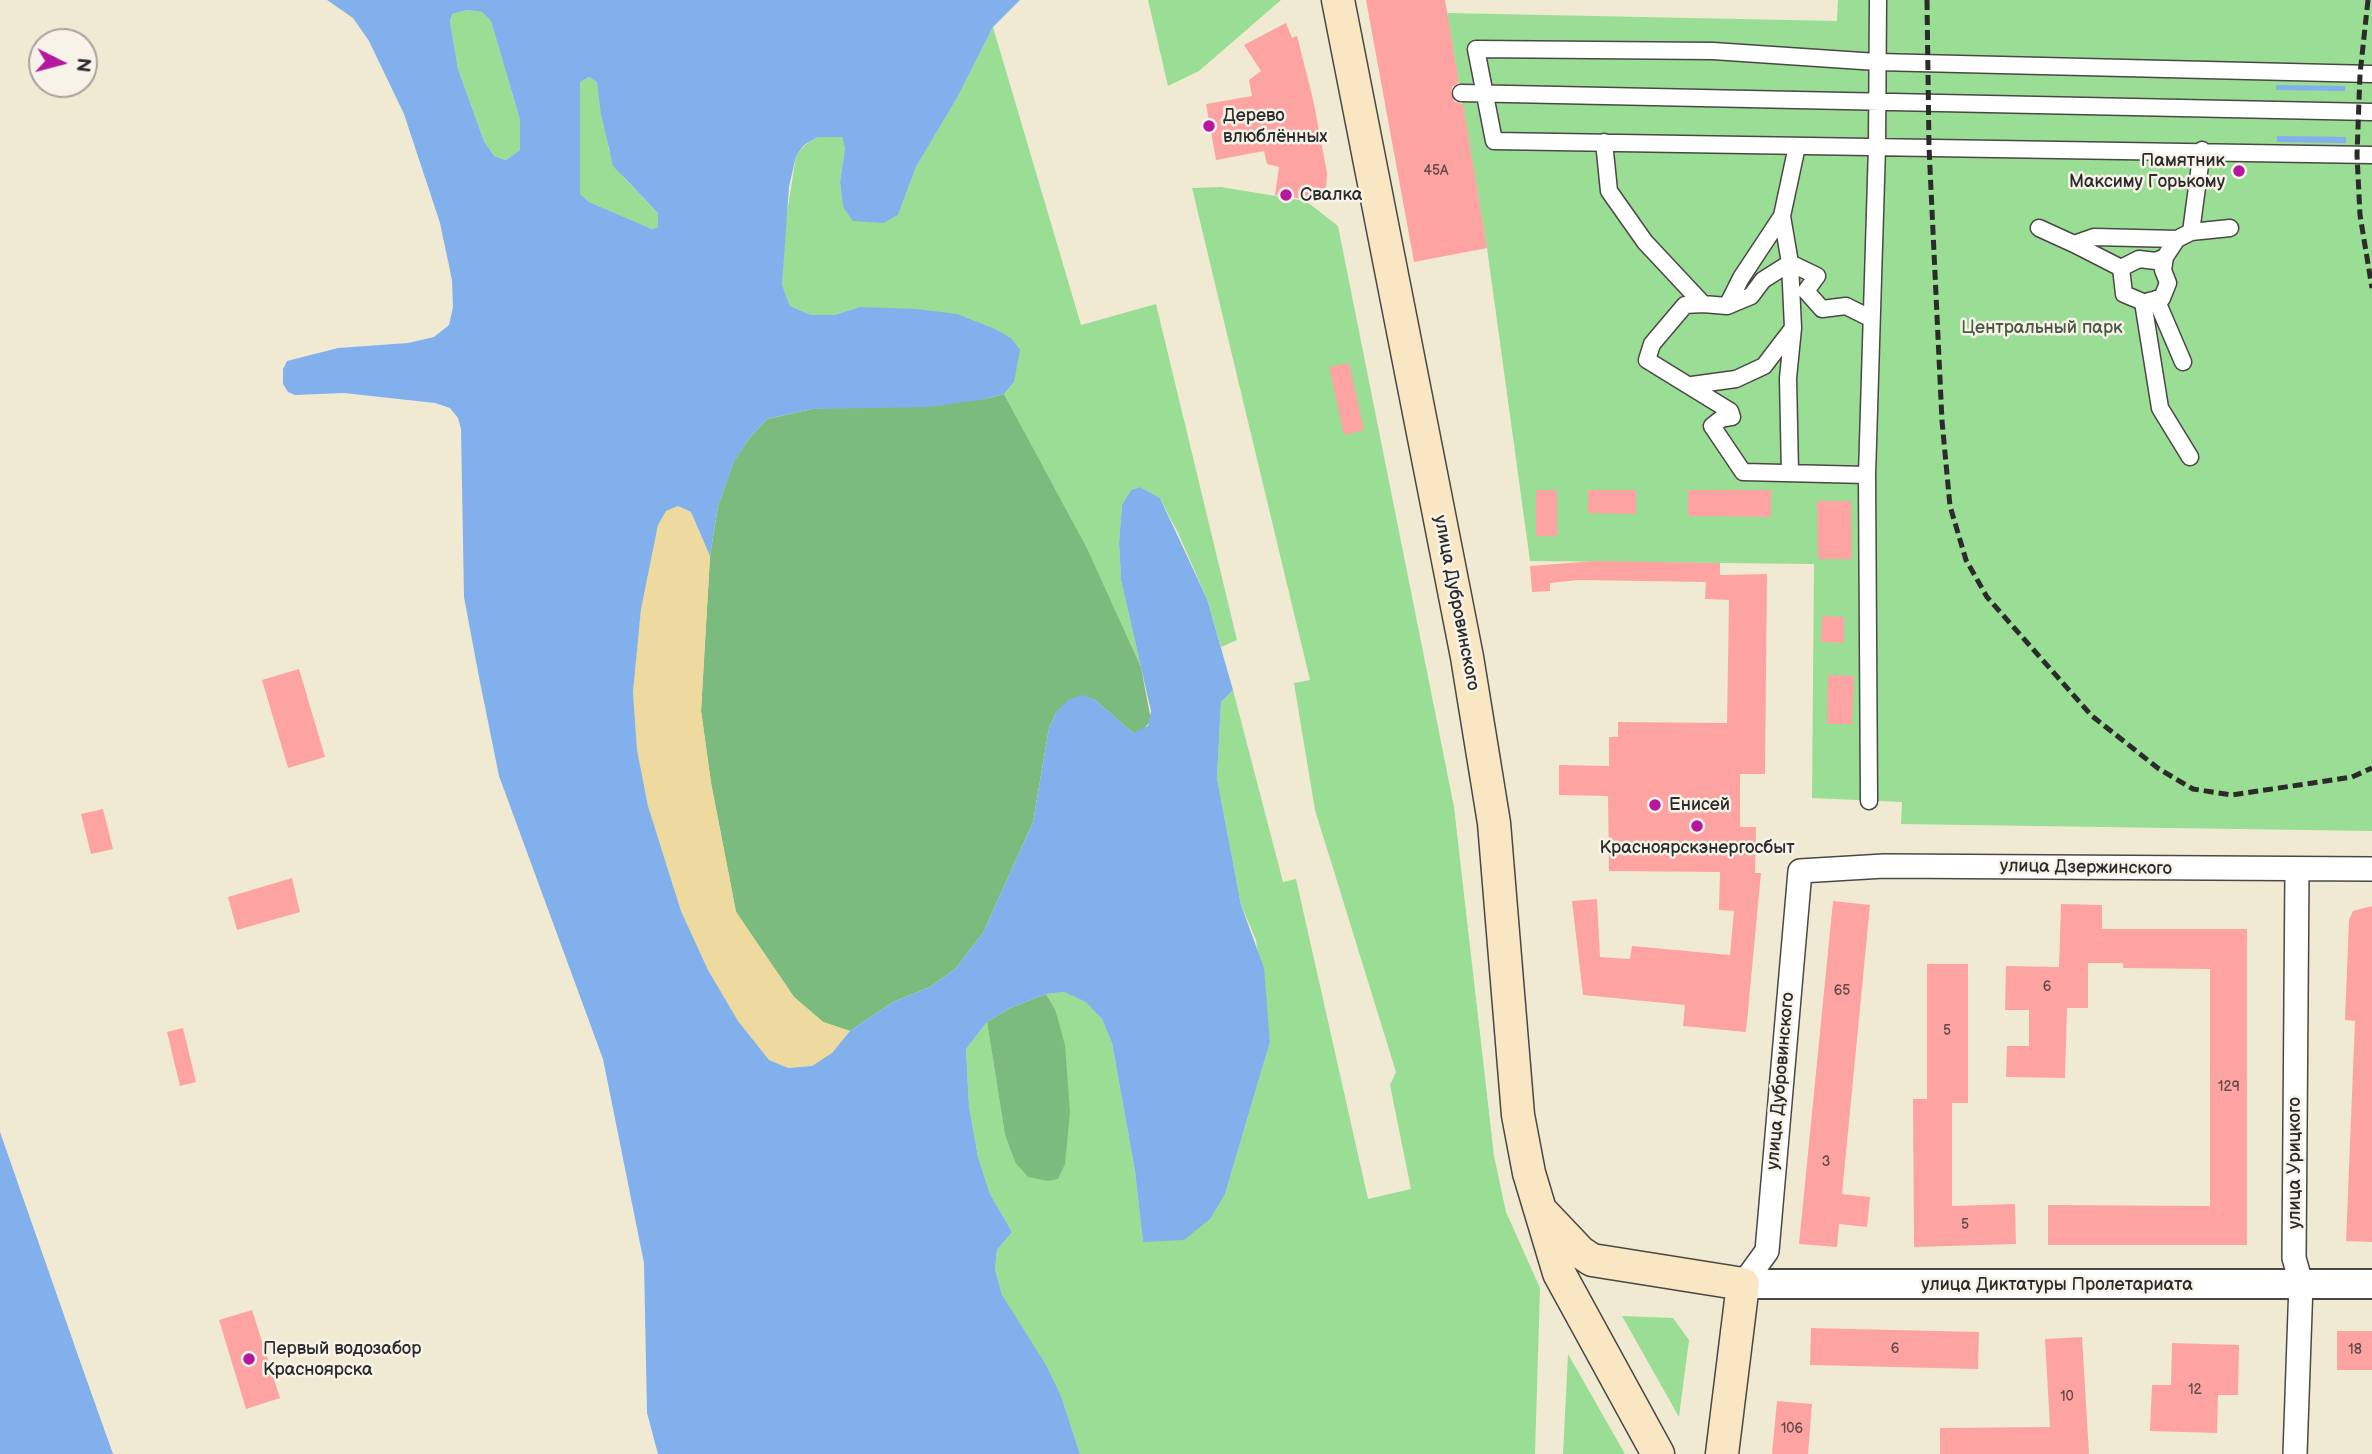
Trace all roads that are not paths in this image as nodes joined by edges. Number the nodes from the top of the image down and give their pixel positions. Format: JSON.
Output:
{"nodes":[{"id":1,"x":1338,"y":0,"type":"edge"},
{"id":2,"x":1878,"y":0,"type":"edge"},
{"id":3,"x":1877,"y":62,"type":"junction"},
{"id":4,"x":2372,"y":74,"type":"edge"},
{"id":5,"x":1461,"y":93,"type":"dead end"},
{"id":6,"x":1485,"y":94,"type":"junction"},
{"id":7,"x":1877,"y":102,"type":"junction"},
{"id":8,"x":2372,"y":112,"type":"edge"},
{"id":9,"x":1604,"y":142,"type":"junction"},
{"id":10,"x":1797,"y":146,"type":"junction"},
{"id":11,"x":1877,"y":147,"type":"junction"},
{"id":12,"x":2202,"y":150,"type":"junction"},
{"id":13,"x":2372,"y":155,"type":"edge"},
{"id":14,"x":1782,"y":216,"type":"junction"},
{"id":15,"x":2039,"y":228,"type":"dead end"},
{"id":16,"x":2230,"y":228,"type":"dead end"},
{"id":17,"x":2184,"y":236,"type":"junction"},
{"id":18,"x":2074,"y":244,"type":"junction"},
{"id":19,"x":2165,"y":257,"type":"junction"},
{"id":20,"x":1790,"y":263,"type":"junction"},
{"id":21,"x":2121,"y":268,"type":"junction"},
{"id":22,"x":2150,"y":301,"type":"junction"},
{"id":23,"x":1703,"y":304,"type":"junction"},
{"id":24,"x":1727,"y":306,"type":"junction"},
{"id":25,"x":1870,"y":318,"type":"junction"},
{"id":26,"x":1793,"y":328,"type":"junction"},
{"id":27,"x":2175,"y":345,"type":"junction"},
{"id":28,"x":2151,"y":357,"type":"junction"},
{"id":29,"x":2183,"y":362,"type":"dead end"},
{"id":30,"x":1690,"y":385,"type":"junction"},
{"id":31,"x":2190,"y":457,"type":"dead end"},
{"id":32,"x":1790,"y":473,"type":"junction"},
{"id":33,"x":1867,"y":475,"type":"junction"},
{"id":34,"x":1869,"y":801,"type":"dead end"},
{"id":35,"x":2372,"y":869,"type":"edge"},
{"id":36,"x":2297,"y":870,"type":"junction"},
{"id":37,"x":1800,"y":871,"type":"joint"},
{"id":38,"x":1540,"y":1211,"type":"junction"},
{"id":39,"x":2301,"y":1283,"type":"junction"},
{"id":40,"x":1743,"y":1284,"type":"junction"},
{"id":41,"x":2372,"y":1284,"type":"edge"},
{"id":42,"x":1658,"y":1454,"type":"edge"},
{"id":43,"x":1721,"y":1454,"type":"edge"},
{"id":44,"x":2295,"y":1454,"type":"edge"}],
"edges":[{"from":1,"to":38,"type":"main road","name":"улица Дубровинского"},
{"from":2,"to":3,"type":"street"},
{"from":3,"to":4,"type":"street"},
{"from":3,"to":6,"type":"street"},
{"from":3,"to":7,"type":"street"},
{"from":5,"to":6,"type":"street"},
{"from":6,"to":7,"type":"street"},
{"from":6,"to":9,"type":"street"},
{"from":7,"to":8,"type":"street"},
{"from":7,"to":11,"type":"street"},
{"from":9,"to":10,"type":"street"},
{"from":9,"to":23,"type":"street"},
{"from":10,"to":11,"type":"street"},
{"from":10,"to":14,"type":"street"},
{"from":11,"to":12,"type":"street"},
{"from":11,"to":25,"type":"street"},
{"from":12,"to":13,"type":"street"},
{"from":12,"to":17,"type":"street"},
{"from":14,"to":20,"type":"street"},
{"from":14,"to":24,"type":"street"},
{"from":15,"to":18,"type":"street"},
{"from":16,"to":17,"type":"street"},
{"from":17,"to":18,"type":"street"},
{"from":17,"to":19,"type":"street"},
{"from":18,"to":21,"type":"street"},
{"from":19,"to":21,"type":"street"},
{"from":19,"to":22,"type":"street"},
{"from":20,"to":24,"type":"street"},
{"from":20,"to":25,"type":"street"},
{"from":20,"to":26,"type":"street"},
{"from":21,"to":22,"type":"street"},
{"from":22,"to":27,"type":"street"},
{"from":22,"to":28,"type":"street"},
{"from":23,"to":24,"type":"street"},
{"from":23,"to":30,"type":"street"},
{"from":25,"to":33,"type":"street"},
{"from":26,"to":30,"type":"street"},
{"from":26,"to":32,"type":"street"},
{"from":27,"to":28,"type":"street"},
{"from":27,"to":29,"type":"street"},
{"from":28,"to":31,"type":"street"},
{"from":30,"to":32,"type":"street"},
{"from":32,"to":33,"type":"street"},
{"from":33,"to":34,"type":"street"},
{"from":35,"to":36,"type":"street","name":"улица Дзержинского"},
{"from":36,"to":37,"type":"street","name":"улица Дзержинского"},
{"from":36,"to":39,"type":"street","name":"улица Урицкого"},
{"from":37,"to":40,"type":"street","name":"улица Дубровинского"},
{"from":38,"to":40,"type":"main road","name":"улица Дубровинского"},
{"from":38,"to":42,"type":"main road","name":"улица Дубровинского"},
{"from":39,"to":40,"type":"street","name":"улица Диктатуры Пролетариата"},
{"from":39,"to":41,"type":"street","name":"улица Диктатуры Пролетариата"},
{"from":39,"to":44,"type":"street","name":"улица Урицкого"},
{"from":40,"to":43,"type":"main road","name":"улица Дубровинского"}]}
